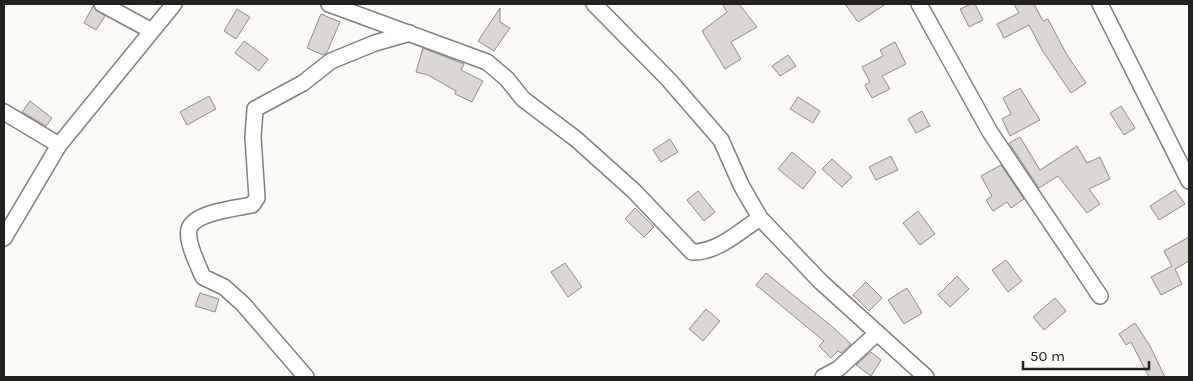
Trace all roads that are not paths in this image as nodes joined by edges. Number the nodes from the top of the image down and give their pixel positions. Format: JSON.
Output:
{"nodes":[{"id":1,"x":102,"y":4,"type":"edge"},
{"id":2,"x":174,"y":4,"type":"edge"},
{"id":3,"x":329,"y":4,"type":"edge"},
{"id":4,"x":594,"y":4,"type":"edge"},
{"id":5,"x":919,"y":4,"type":"edge"},
{"id":6,"x":1100,"y":4,"type":"edge"},
{"id":7,"x":152,"y":31,"type":"junction"},
{"id":8,"x":410,"y":33,"type":"junction"},
{"id":9,"x":4,"y":112,"type":"edge"},
{"id":10,"x":59,"y":146,"type":"junction"},
{"id":11,"x":1189,"y":181,"type":"edge"},
{"id":12,"x":760,"y":218,"type":"junction"},
{"id":13,"x":4,"y":238,"type":"edge"},
{"id":14,"x":1100,"y":296,"type":"dead end"},
{"id":15,"x":877,"y":333,"type":"junction"},
{"id":16,"x":306,"y":377,"type":"edge"},
{"id":17,"x":823,"y":377,"type":"edge"},
{"id":18,"x":926,"y":377,"type":"edge"}],
"edges":[{"from":1,"to":7,"type":"street"},
{"from":2,"to":7,"type":"street"},
{"from":3,"to":8,"type":"street"},
{"from":4,"to":12,"type":"street"},
{"from":5,"to":14,"type":"street"},
{"from":6,"to":11,"type":"street"},
{"from":7,"to":10,"type":"street"},
{"from":8,"to":12,"type":"street"},
{"from":8,"to":16,"type":"street"},
{"from":9,"to":10,"type":"street"},
{"from":10,"to":13,"type":"street"},
{"from":12,"to":15,"type":"street"},
{"from":15,"to":17,"type":"street"},
{"from":15,"to":18,"type":"street"}]}
